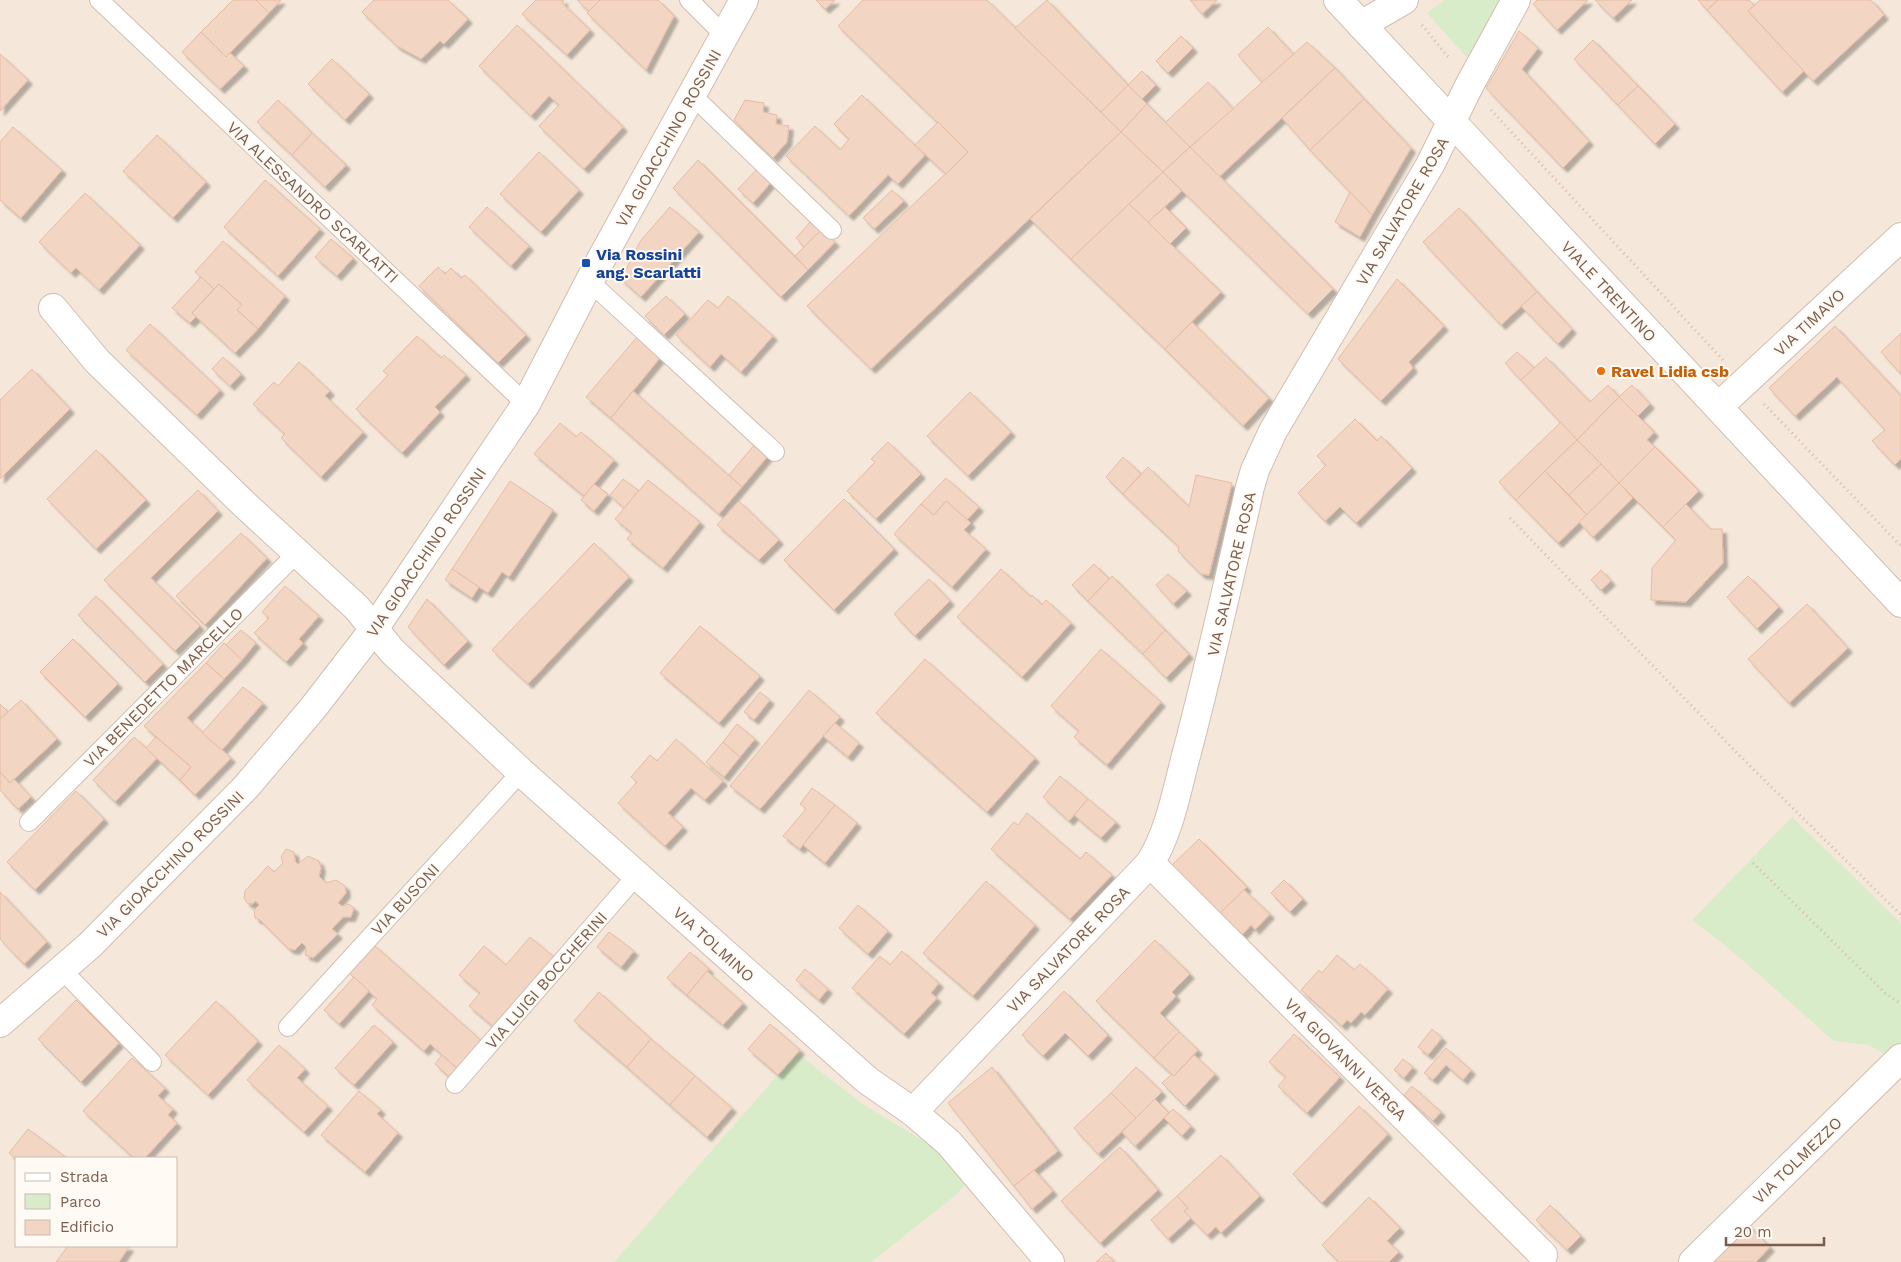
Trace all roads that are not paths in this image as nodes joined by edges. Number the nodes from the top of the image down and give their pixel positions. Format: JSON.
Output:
{"nodes":[{"id":1,"x":99,"y":0,"type":"edge"},
{"id":2,"x":689,"y":0,"type":"edge"},
{"id":3,"x":744,"y":0,"type":"edge"},
{"id":4,"x":1338,"y":0,"type":"edge"},
{"id":5,"x":1516,"y":0,"type":"edge"},
{"id":6,"x":1411,"y":10,"type":"edge"},
{"id":7,"x":1361,"y":25,"type":"junction"},
{"id":8,"x":725,"y":36,"type":"junction"},
{"id":9,"x":692,"y":94,"type":"junction"},
{"id":10,"x":1452,"y":123,"type":"junction"},
{"id":11,"x":832,"y":230,"type":"dead end"},
{"id":12,"x":1901,"y":236,"type":"edge"},
{"id":13,"x":589,"y":281,"type":"junction"},
{"id":14,"x":53,"y":308,"type":"dead end"},
{"id":15,"x":526,"y":404,"type":"junction"},
{"id":16,"x":1718,"y":407,"type":"junction"},
{"id":17,"x":775,"y":452,"type":"dead end"},
{"id":18,"x":297,"y":553,"type":"junction"},
{"id":19,"x":1901,"y":603,"type":"edge"},
{"id":20,"x":374,"y":629,"type":"junction"},
{"id":21,"x":521,"y":772,"type":"junction"},
{"id":22,"x":29,"y":822,"type":"dead end"},
{"id":23,"x":1150,"y":863,"type":"junction"},
{"id":24,"x":637,"y":875,"type":"junction"},
{"id":25,"x":62,"y":970,"type":"junction"},
{"id":26,"x":0,"y":1023,"type":"edge"},
{"id":27,"x":288,"y":1027,"type":"dead end"},
{"id":28,"x":1901,"y":1058,"type":"edge"},
{"id":29,"x":152,"y":1062,"type":"dead end"},
{"id":30,"x":455,"y":1084,"type":"dead end"},
{"id":31,"x":913,"y":1112,"type":"junction"},
{"id":32,"x":1543,"y":1255,"type":"dead end"},
{"id":33,"x":1050,"y":1262,"type":"edge"},
{"id":34,"x":1693,"y":1262,"type":"edge"}],
"edges":[{"from":1,"to":15,"type":"lane","name":"VIA ALESSANDRO SCARLATTI"},
{"from":2,"to":8,"type":"lane"},
{"from":3,"to":8,"type":"street","name":"VIA GIOACCHINO ROSSINI"},
{"from":4,"to":7,"type":"street","name":"VIALE TRENTINO"},
{"from":5,"to":10,"type":"street","name":"VIA SALVATORE ROSA"},
{"from":6,"to":7,"type":"street"},
{"from":7,"to":10,"type":"street","name":"VIALE TRENTINO"},
{"from":8,"to":9,"type":"street","name":"VIA GIOACCHINO ROSSINI"},
{"from":9,"to":11,"type":"lane"},
{"from":9,"to":13,"type":"street","name":"VIA GIOACCHINO ROSSINI"},
{"from":10,"to":16,"type":"street","name":"VIALE TRENTINO"},
{"from":10,"to":23,"type":"street","name":"VIA SALVATORE ROSA"},
{"from":12,"to":16,"type":"street","name":"VIA TIMAVO"},
{"from":13,"to":15,"type":"street","name":"VIA GIOACCHINO ROSSINI"},
{"from":13,"to":17,"type":"lane"},
{"from":14,"to":18,"type":"street"},
{"from":15,"to":20,"type":"street","name":"VIA GIOACCHINO ROSSINI"},
{"from":16,"to":19,"type":"street","name":"VIALE TRENTINO"},
{"from":18,"to":20,"type":"street"},
{"from":18,"to":22,"type":"lane","name":"VIA BENEDETTO MARCELLO"},
{"from":20,"to":21,"type":"street","name":"VIA TOLMINO"},
{"from":20,"to":25,"type":"street","name":"VIA GIOACCHINO ROSSINI"},
{"from":21,"to":24,"type":"street","name":"VIA TOLMINO"},
{"from":21,"to":27,"type":"lane","name":"VIA BUSONI"},
{"from":23,"to":31,"type":"street","name":"VIA SALVATORE ROSA"},
{"from":23,"to":32,"type":"street","name":"VIA GIOVANNI VERGA"},
{"from":24,"to":30,"type":"lane","name":"VIA LUIGI BOCCHERINI"},
{"from":24,"to":31,"type":"street","name":"VIA TOLMINO"},
{"from":25,"to":26,"type":"street","name":"VIA GIOACCHINO ROSSINI"},
{"from":25,"to":29,"type":"lane"},
{"from":28,"to":34,"type":"street","name":"VIA TOLMEZZO"},
{"from":31,"to":33,"type":"street","name":"VIA TOLMINO"}]}
